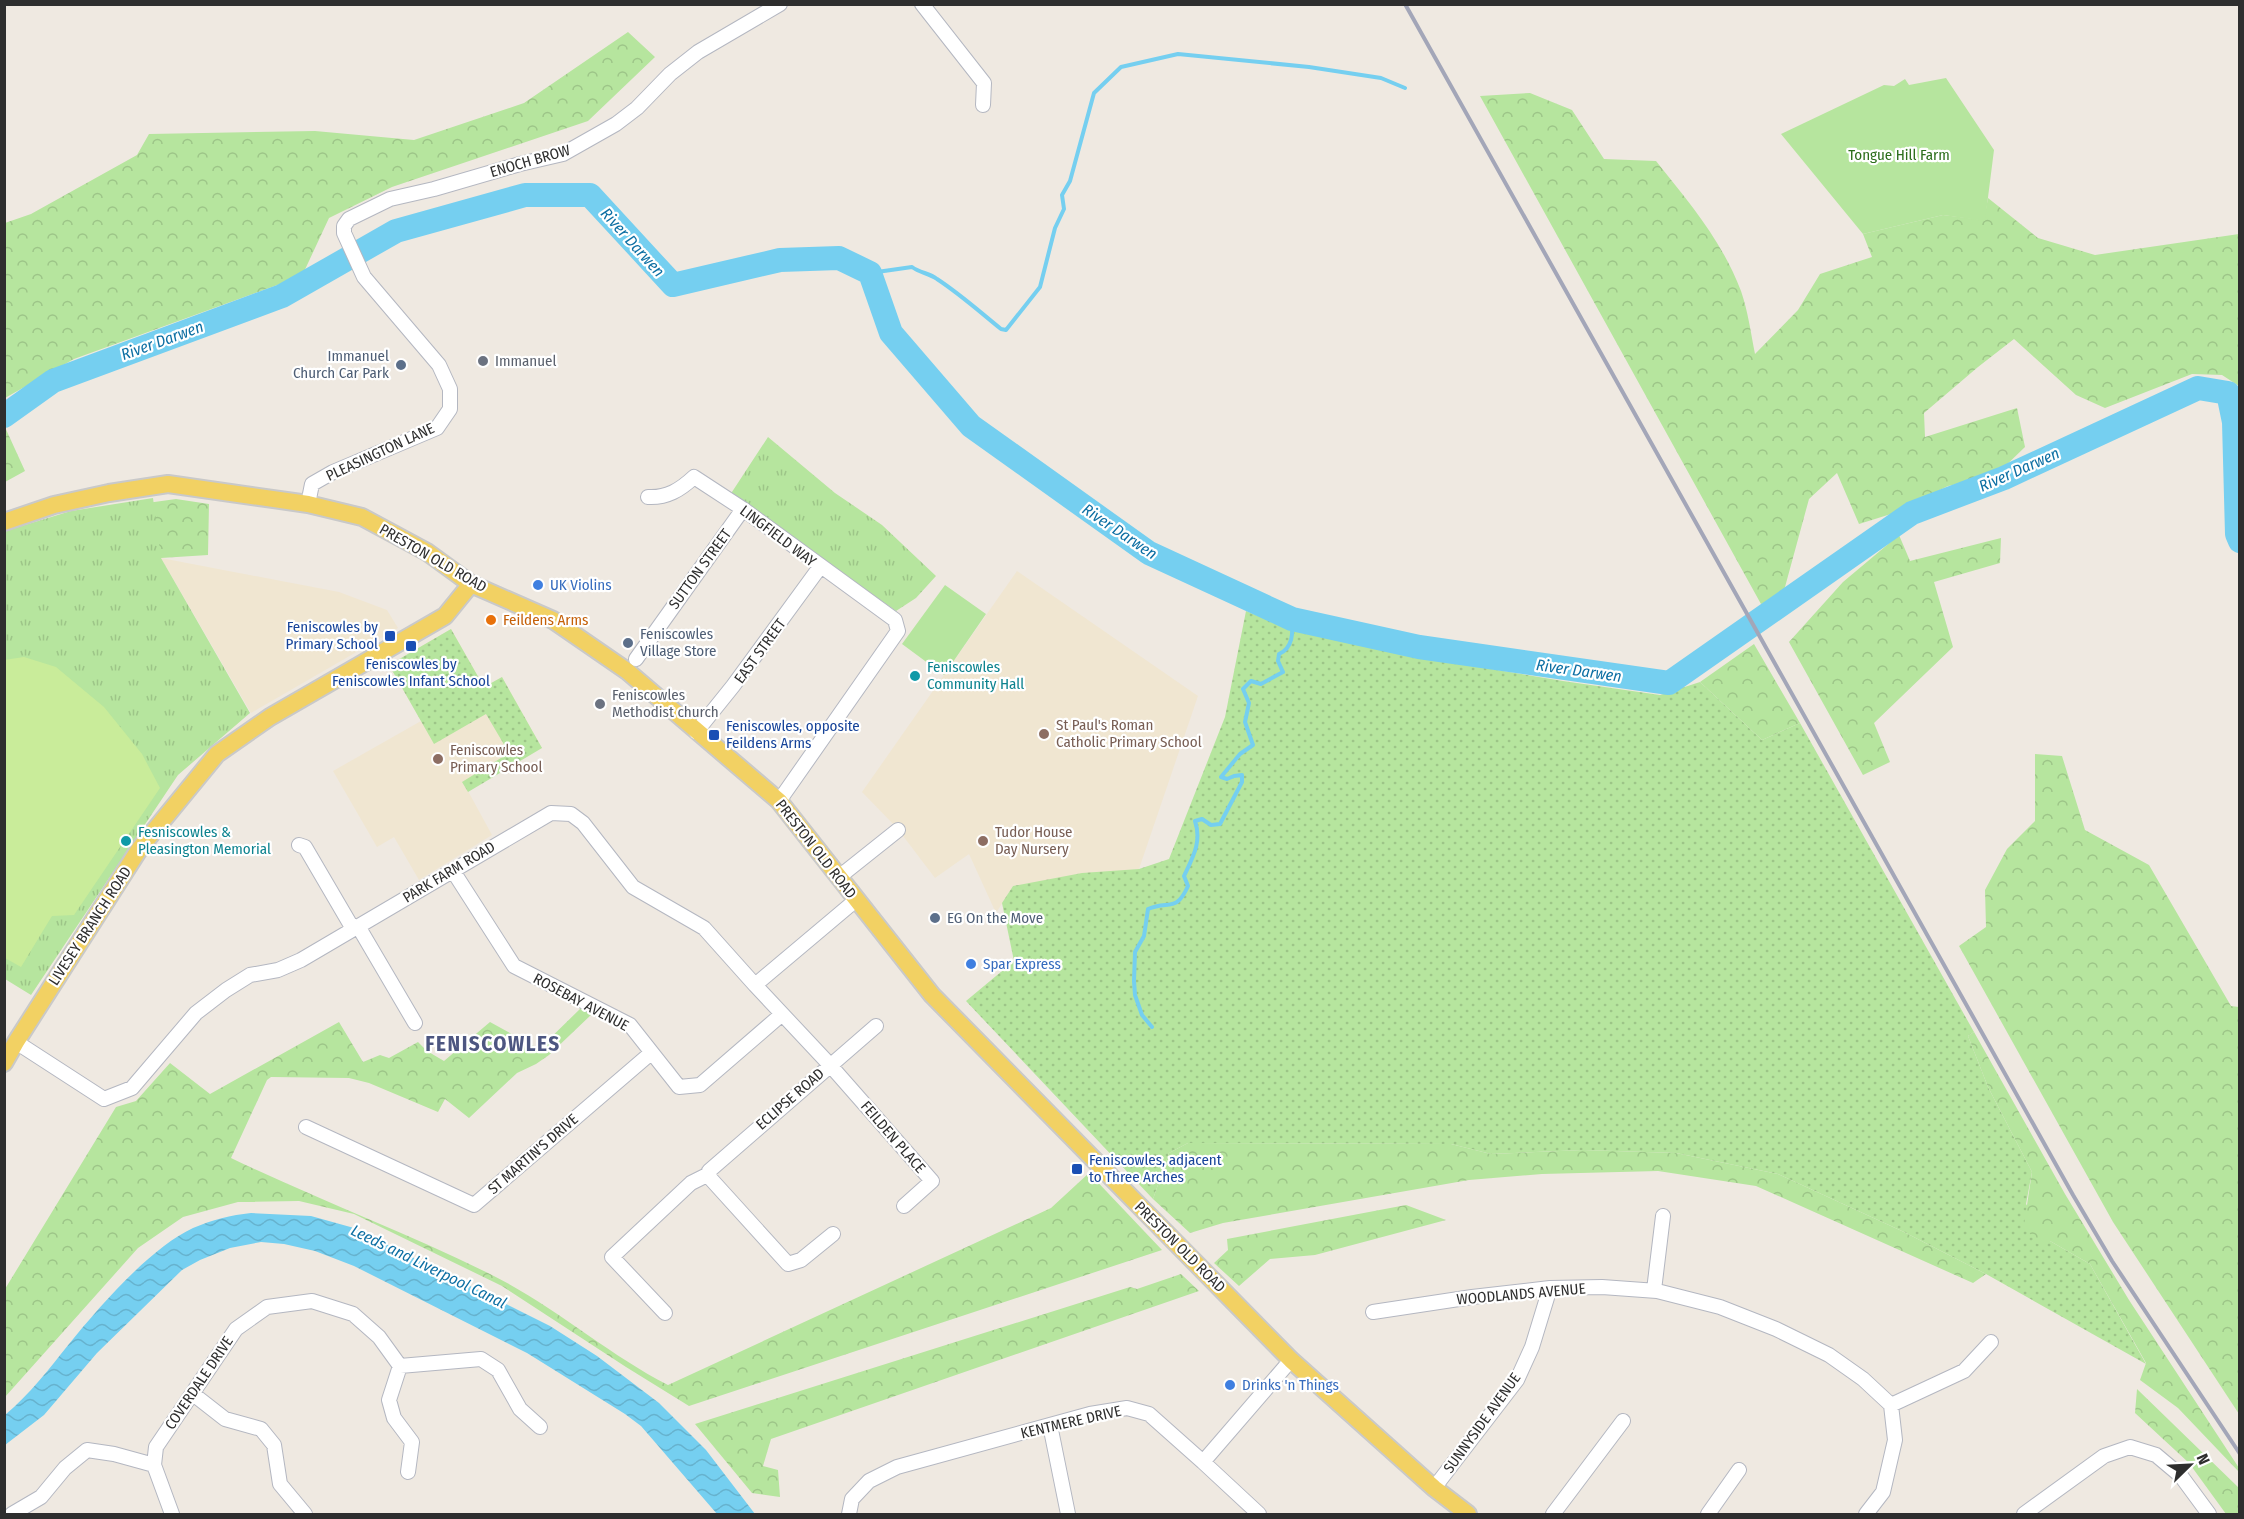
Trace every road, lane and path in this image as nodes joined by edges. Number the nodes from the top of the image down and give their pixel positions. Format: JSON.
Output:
{"nodes":[{"id":1,"x":780,"y":4,"type":"edge"},
{"id":2,"x":922,"y":4,"type":"edge"},
{"id":3,"x":982,"y":105,"type":"dead end"},
{"id":4,"x":346,"y":226,"type":"joint"},
{"id":5,"x":648,"y":497,"type":"dead end"},
{"id":6,"x":308,"y":504,"type":"junction"},
{"id":7,"x":743,"y":509,"type":"junction"},
{"id":8,"x":4,"y":522,"type":"edge"},
{"id":9,"x":820,"y":567,"type":"junction"},
{"id":10,"x":471,"y":584,"type":"junction"},
{"id":11,"x":636,"y":659,"type":"dead end"},
{"id":12,"x":696,"y":732,"type":"junction"},
{"id":13,"x":779,"y":801,"type":"junction"},
{"id":14,"x":898,"y":830,"type":"dead end"},
{"id":15,"x":299,"y":845,"type":"dead end"},
{"id":16,"x":453,"y":871,"type":"junction"},
{"id":17,"x":839,"y":878,"type":"junction"},
{"id":18,"x":856,"y":900,"type":"junction"},
{"id":19,"x":355,"y":928,"type":"junction"},
{"id":20,"x":755,"y":985,"type":"junction"},
{"id":21,"x":781,"y":1015,"type":"junction"},
{"id":22,"x":415,"y":1023,"type":"dead end"},
{"id":23,"x":876,"y":1026,"type":"dead end"},
{"id":24,"x":16,"y":1042,"type":"junction"},
{"id":25,"x":651,"y":1053,"type":"junction"},
{"id":26,"x":4,"y":1063,"type":"edge"},
{"id":27,"x":830,"y":1065,"type":"junction"},
{"id":28,"x":306,"y":1128,"type":"dead end"},
{"id":29,"x":709,"y":1174,"type":"junction"},
{"id":30,"x":903,"y":1206,"type":"dead end"},
{"id":31,"x":1663,"y":1216,"type":"dead end"},
{"id":32,"x":833,"y":1234,"type":"dead end"},
{"id":33,"x":1550,"y":1288,"type":"junction"},
{"id":34,"x":1654,"y":1290,"type":"junction"},
{"id":35,"x":1373,"y":1312,"type":"dead end"},
{"id":36,"x":665,"y":1313,"type":"dead end"},
{"id":37,"x":1992,"y":1342,"type":"dead end"},
{"id":38,"x":1291,"y":1360,"type":"junction"},
{"id":39,"x":400,"y":1366,"type":"junction"},
{"id":40,"x":193,"y":1394,"type":"junction"},
{"id":41,"x":1891,"y":1405,"type":"junction"},
{"id":42,"x":1623,"y":1421,"type":"dead end"},
{"id":43,"x":1050,"y":1425,"type":"junction"},
{"id":44,"x":540,"y":1427,"type":"dead end"},
{"id":45,"x":1203,"y":1462,"type":"junction"},
{"id":46,"x":154,"y":1465,"type":"junction"},
{"id":47,"x":1739,"y":1470,"type":"dead end"},
{"id":48,"x":408,"y":1472,"type":"dead end"},
{"id":49,"x":1434,"y":1488,"type":"junction"},
{"id":50,"x":1253,"y":1513,"type":"edge"},
{"id":51,"x":12,"y":1515,"type":"edge"},
{"id":52,"x":172,"y":1515,"type":"edge"},
{"id":53,"x":305,"y":1515,"type":"edge"},
{"id":54,"x":849,"y":1515,"type":"edge"},
{"id":55,"x":1068,"y":1515,"type":"edge"},
{"id":56,"x":1468,"y":1515,"type":"edge"},
{"id":57,"x":1553,"y":1515,"type":"edge"},
{"id":58,"x":1708,"y":1515,"type":"edge"},
{"id":59,"x":1866,"y":1515,"type":"edge"},
{"id":60,"x":2024,"y":1515,"type":"edge"},
{"id":61,"x":2209,"y":1515,"type":"edge"}],
"edges":[{"from":1,"to":4,"type":"street","name":"ENOCH BROW"},
{"from":2,"to":3,"type":"street"},
{"from":4,"to":6,"type":"street","name":"PLEASINGTON LANE"},
{"from":5,"to":7,"type":"street","name":"LINGFIELD WAY"},
{"from":6,"to":8,"type":"main road","name":"PRESTON OLD ROAD"},
{"from":6,"to":10,"type":"main road","name":"PRESTON OLD ROAD"},
{"from":7,"to":9,"type":"street","name":"LINGFIELD WAY"},
{"from":7,"to":11,"type":"street","name":"SUTTON STREET"},
{"from":9,"to":12,"type":"street","name":"EAST STREET"},
{"from":9,"to":13,"type":"street","name":"LINGFIELD WAY"},
{"from":10,"to":12,"type":"main road","name":"PRESTON OLD ROAD"},
{"from":10,"to":24,"type":"main road","name":"LIVESEY BRANCH ROAD"},
{"from":12,"to":13,"type":"main road","name":"PRESTON OLD ROAD"},
{"from":13,"to":17,"type":"main road","name":"PRESTON OLD ROAD"},
{"from":14,"to":17,"type":"street"},
{"from":15,"to":19,"type":"street"},
{"from":16,"to":19,"type":"street","name":"PARK FARM ROAD"},
{"from":16,"to":20,"type":"street","name":"PARK FARM ROAD"},
{"from":16,"to":25,"type":"street","name":"ROSEBAY AVENUE"},
{"from":17,"to":18,"type":"main road","name":"PRESTON OLD ROAD"},
{"from":18,"to":20,"type":"street"},
{"from":18,"to":38,"type":"main road","name":"PRESTON OLD ROAD"},
{"from":19,"to":22,"type":"street"},
{"from":19,"to":24,"type":"street","name":"PARK FARM ROAD"},
{"from":20,"to":21,"type":"street","name":"PARK FARM ROAD"},
{"from":21,"to":25,"type":"street","name":"ROSEBAY AVENUE"},
{"from":21,"to":27,"type":"street","name":"PARK FARM ROAD"},
{"from":23,"to":27,"type":"street","name":"ECLIPSE ROAD"},
{"from":24,"to":26,"type":"main road","name":"LIVESEY BRANCH ROAD"},
{"from":25,"to":28,"type":"street","name":"ST MARTIN'S DRIVE"},
{"from":27,"to":29,"type":"street","name":"ECLIPSE ROAD"},
{"from":27,"to":30,"type":"street","name":"FEILDEN PLACE"},
{"from":29,"to":32,"type":"street"},
{"from":29,"to":36,"type":"street","name":"ECLIPSE ROAD"},
{"from":31,"to":34,"type":"street"},
{"from":33,"to":34,"type":"street","name":"WOODLANDS AVENUE"},
{"from":33,"to":35,"type":"street","name":"WOODLANDS AVENUE"},
{"from":33,"to":49,"type":"street","name":"SUNNYSIDE AVENUE"},
{"from":34,"to":41,"type":"street","name":"WOODLANDS AVENUE"},
{"from":37,"to":41,"type":"street"},
{"from":38,"to":45,"type":"street"},
{"from":38,"to":49,"type":"main road","name":"PRESTON OLD ROAD"},
{"from":39,"to":40,"type":"street","name":"COVERDALE DRIVE"},
{"from":39,"to":44,"type":"street"},
{"from":39,"to":48,"type":"street"},
{"from":40,"to":46,"type":"street","name":"COVERDALE DRIVE"},
{"from":40,"to":53,"type":"street"},
{"from":41,"to":59,"type":"street"},
{"from":42,"to":57,"type":"street"},
{"from":43,"to":45,"type":"street","name":"KENTMERE DRIVE"},
{"from":43,"to":54,"type":"street","name":"KENTMERE DRIVE"},
{"from":43,"to":55,"type":"street"},
{"from":45,"to":50,"type":"street","name":"KENTMERE DRIVE"},
{"from":46,"to":51,"type":"street"},
{"from":46,"to":52,"type":"street"},
{"from":47,"to":58,"type":"street"},
{"from":49,"to":56,"type":"main road","name":"PRESTON OLD ROAD"},
{"from":60,"to":61,"type":"street"}]}
